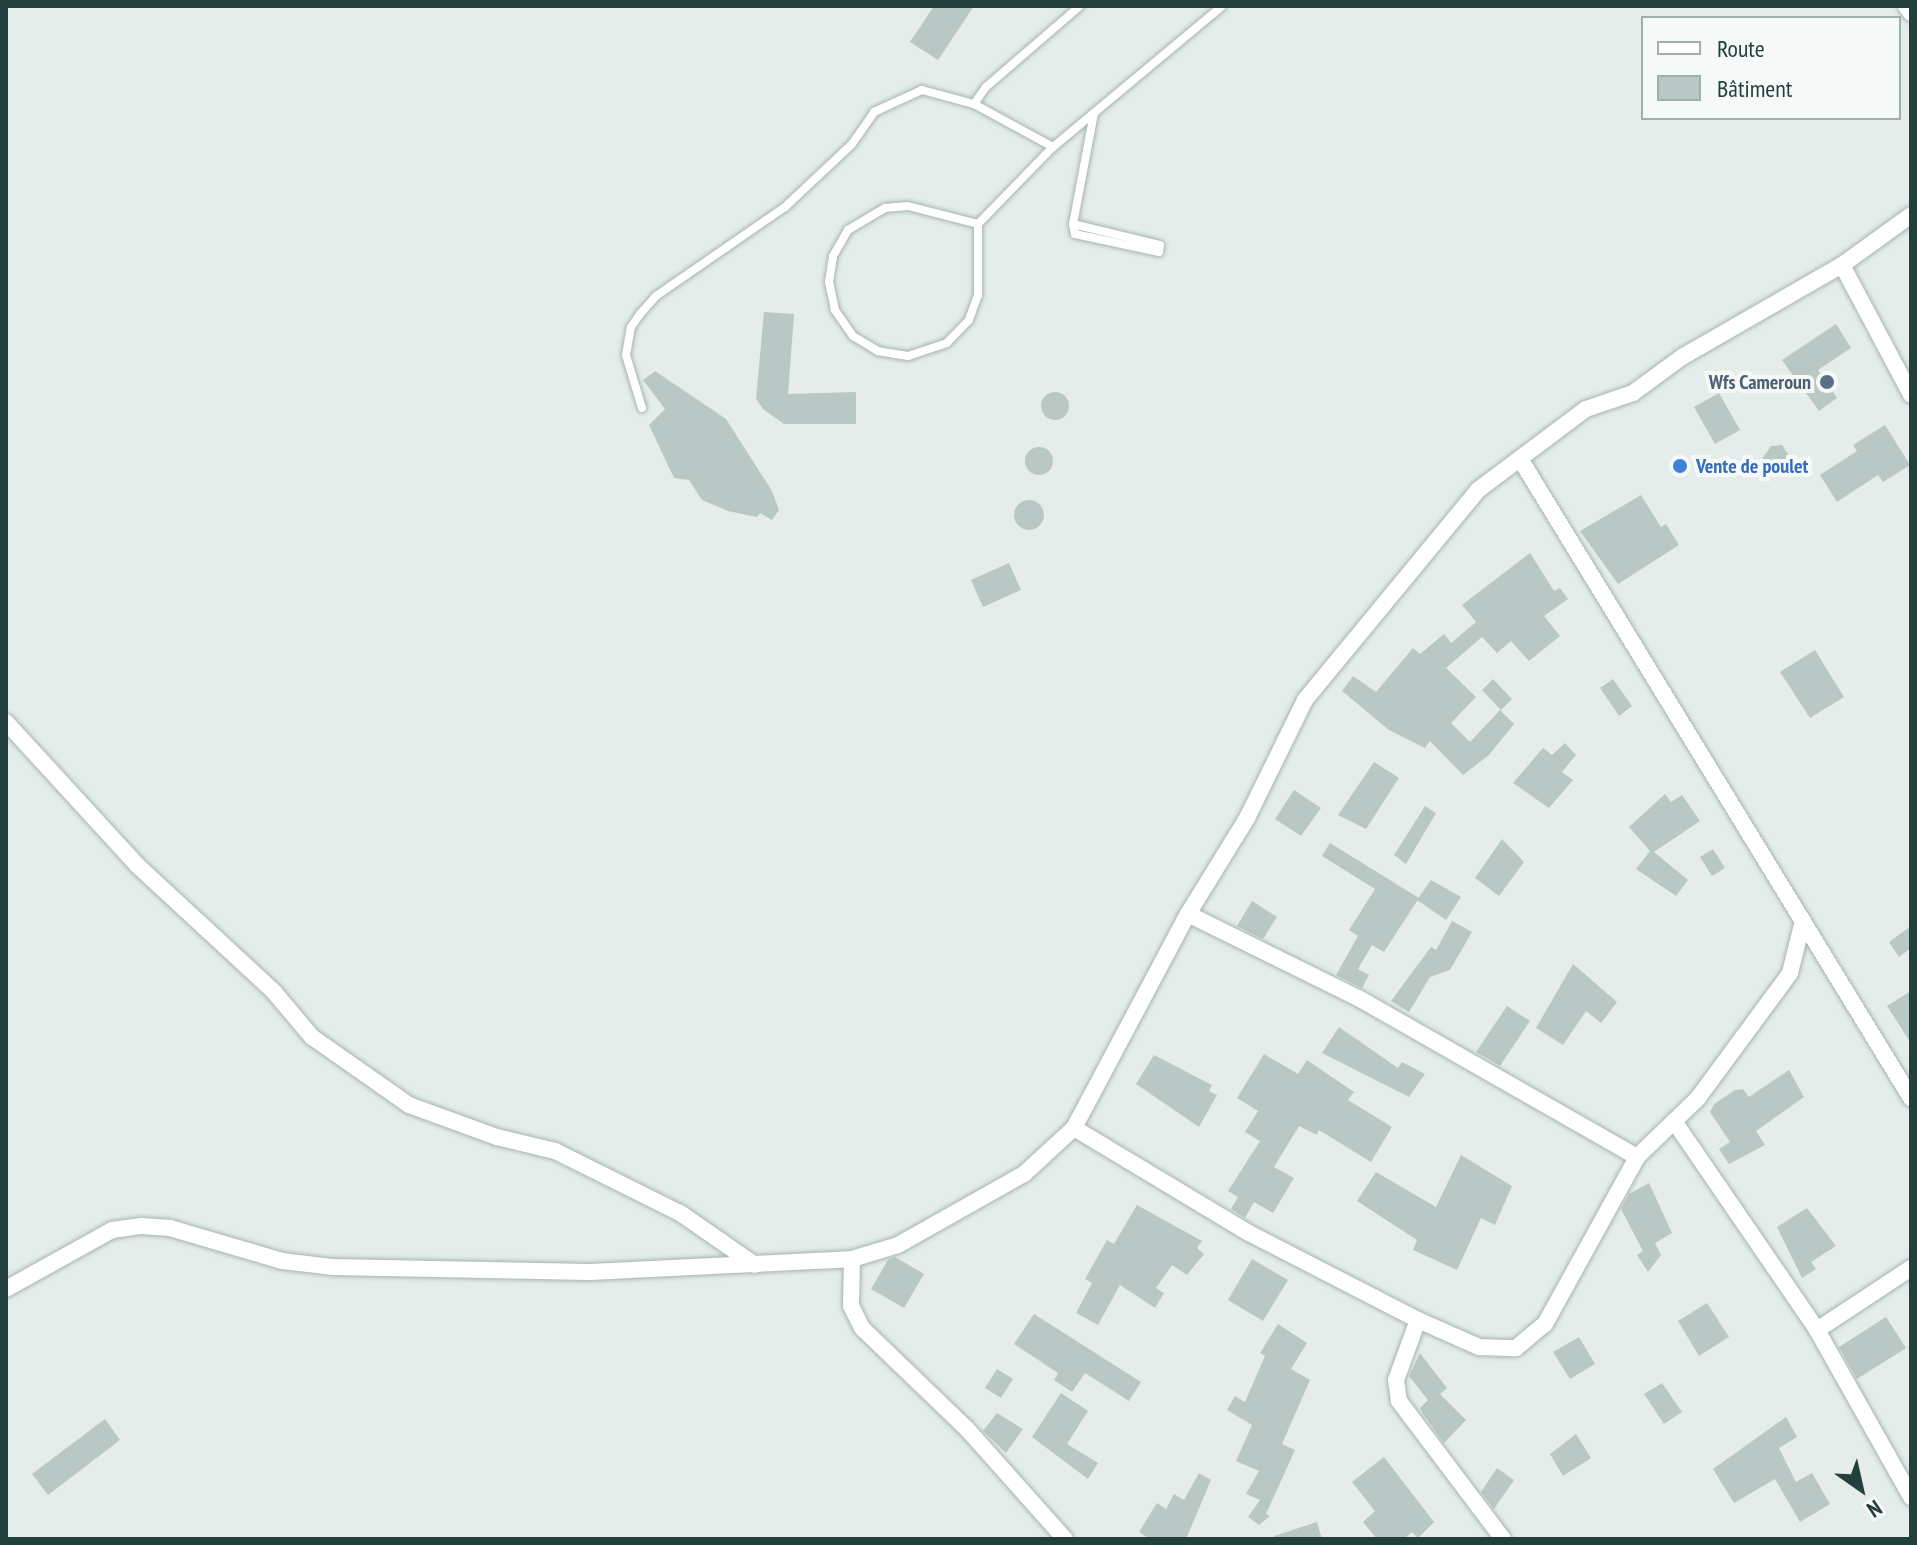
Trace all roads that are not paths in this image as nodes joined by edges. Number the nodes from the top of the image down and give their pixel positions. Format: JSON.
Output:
{"nodes":[{"id":1,"x":1080,"y":6,"type":"edge"},
{"id":2,"x":1222,"y":6,"type":"edge"},
{"id":3,"x":1906,"y":6,"type":"edge"},
{"id":4,"x":1911,"y":13,"type":"edge"},
{"id":5,"x":974,"y":104,"type":"junction"},
{"id":6,"x":1094,"y":113,"type":"junction"},
{"id":7,"x":1053,"y":147,"type":"junction"},
{"id":8,"x":1911,"y":215,"type":"edge"},
{"id":9,"x":978,"y":224,"type":"junction"},
{"id":10,"x":1073,"y":224,"type":"junction"},
{"id":11,"x":1842,"y":265,"type":"junction"},
{"id":12,"x":1911,"y":395,"type":"edge"},
{"id":13,"x":642,"y":408,"type":"dead end"},
{"id":14,"x":1522,"y":462,"type":"junction"},
{"id":15,"x":6,"y":722,"type":"edge"},
{"id":16,"x":1188,"y":914,"type":"junction"},
{"id":17,"x":1803,"y":921,"type":"junction"},
{"id":18,"x":1911,"y":1098,"type":"edge"},
{"id":19,"x":1674,"y":1121,"type":"junction"},
{"id":20,"x":1074,"y":1128,"type":"junction"},
{"id":21,"x":1637,"y":1157,"type":"junction"},
{"id":22,"x":852,"y":1259,"type":"junction"},
{"id":23,"x":755,"y":1265,"type":"junction"},
{"id":24,"x":1911,"y":1268,"type":"edge"},
{"id":25,"x":6,"y":1289,"type":"edge"},
{"id":26,"x":1418,"y":1320,"type":"junction"},
{"id":27,"x":1817,"y":1330,"type":"junction"},
{"id":28,"x":1911,"y":1497,"type":"edge"},
{"id":29,"x":1065,"y":1539,"type":"edge"},
{"id":30,"x":1503,"y":1539,"type":"edge"}],
"edges":[{"from":1,"to":5,"type":"lane"},
{"from":2,"to":6,"type":"lane"},
{"from":3,"to":4,"type":"street"},
{"from":5,"to":7,"type":"lane"},
{"from":5,"to":13,"type":"lane"},
{"from":6,"to":7,"type":"lane"},
{"from":6,"to":10,"type":"lane"},
{"from":7,"to":9,"type":"lane"},
{"from":8,"to":11,"type":"street"},
{"from":9,"to":9,"type":"lane"},
{"from":10,"to":10,"type":"lane"},
{"from":11,"to":12,"type":"street"},
{"from":11,"to":14,"type":"street"},
{"from":14,"to":16,"type":"street"},
{"from":14,"to":17,"type":"street"},
{"from":15,"to":23,"type":"street"},
{"from":16,"to":20,"type":"street"},
{"from":16,"to":21,"type":"street"},
{"from":17,"to":18,"type":"street"},
{"from":17,"to":19,"type":"street"},
{"from":19,"to":21,"type":"street"},
{"from":19,"to":27,"type":"street"},
{"from":20,"to":22,"type":"street"},
{"from":20,"to":26,"type":"street"},
{"from":21,"to":26,"type":"street"},
{"from":22,"to":23,"type":"street"},
{"from":22,"to":29,"type":"street"},
{"from":23,"to":25,"type":"street"},
{"from":24,"to":27,"type":"street"},
{"from":26,"to":30,"type":"street"},
{"from":27,"to":28,"type":"street"}]}
